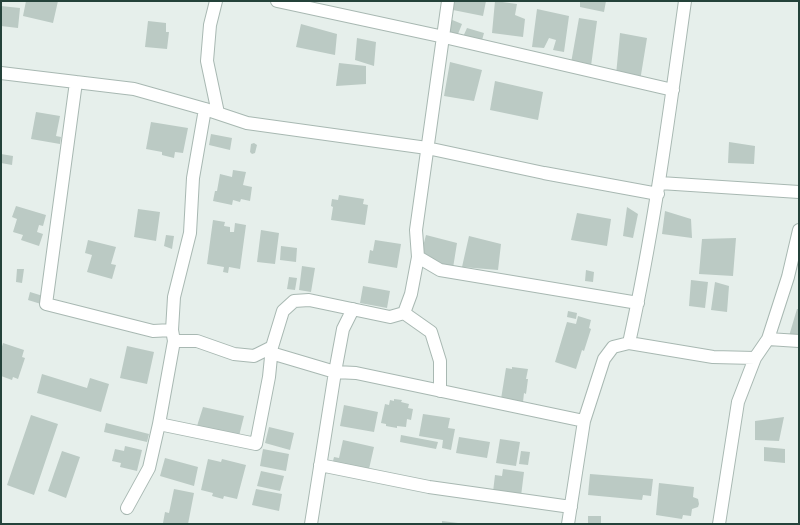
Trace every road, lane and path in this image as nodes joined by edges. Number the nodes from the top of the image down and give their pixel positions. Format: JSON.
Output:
{"nodes":[{"id":1,"x":216,"y":1,"type":"edge"},
{"id":2,"x":277,"y":1,"type":"edge"},
{"id":3,"x":448,"y":1,"type":"edge"},
{"id":4,"x":685,"y":1,"type":"edge"},
{"id":5,"x":444,"y":38,"type":"junction"},
{"id":6,"x":1,"y":73,"type":"edge"},
{"id":7,"x":76,"y":82,"type":"junction"},
{"id":8,"x":673,"y":90,"type":"junction"},
{"id":9,"x":205,"y":109,"type":"junction"},
{"id":10,"x":218,"y":113,"type":"junction"},
{"id":11,"x":427,"y":148,"type":"junction"},
{"id":12,"x":659,"y":188,"type":"junction"},
{"id":13,"x":799,"y":192,"type":"edge"},
{"id":14,"x":799,"y":230,"type":"edge"},
{"id":15,"x":418,"y":257,"type":"junction"},
{"id":16,"x":638,"y":303,"type":"junction"},
{"id":17,"x":353,"y":309,"type":"junction"},
{"id":18,"x":404,"y":313,"type":"junction"},
{"id":19,"x":173,"y":336,"type":"junction"},
{"id":20,"x":768,"y":340,"type":"junction"},
{"id":21,"x":799,"y":342,"type":"edge"},
{"id":22,"x":629,"y":343,"type":"junction"},
{"id":23,"x":272,"y":350,"type":"junction"},
{"id":24,"x":755,"y":358,"type":"junction"},
{"id":25,"x":335,"y":372,"type":"junction"},
{"id":26,"x":440,"y":391,"type":"junction"},
{"id":27,"x":584,"y":421,"type":"junction"},
{"id":28,"x":159,"y":424,"type":"junction"},
{"id":29,"x":320,"y":465,"type":"junction"},
{"id":30,"x":571,"y":507,"type":"junction"},
{"id":31,"x":127,"y":508,"type":"dead end"},
{"id":32,"x":311,"y":524,"type":"edge"},
{"id":33,"x":568,"y":524,"type":"edge"},
{"id":34,"x":719,"y":524,"type":"edge"}],
"edges":[{"from":1,"to":10,"type":"street"},
{"from":2,"to":5,"type":"street"},
{"from":3,"to":5,"type":"street"},
{"from":4,"to":8,"type":"street"},
{"from":5,"to":8,"type":"street"},
{"from":5,"to":11,"type":"street"},
{"from":6,"to":7,"type":"street"},
{"from":7,"to":9,"type":"street"},
{"from":7,"to":19,"type":"street"},
{"from":8,"to":12,"type":"street"},
{"from":9,"to":10,"type":"street"},
{"from":9,"to":19,"type":"street"},
{"from":10,"to":11,"type":"street"},
{"from":11,"to":12,"type":"street"},
{"from":11,"to":15,"type":"street"},
{"from":12,"to":13,"type":"street"},
{"from":12,"to":16,"type":"street"},
{"from":14,"to":20,"type":"street"},
{"from":15,"to":16,"type":"street"},
{"from":15,"to":18,"type":"street"},
{"from":16,"to":22,"type":"street"},
{"from":17,"to":18,"type":"street"},
{"from":17,"to":23,"type":"street"},
{"from":17,"to":25,"type":"street"},
{"from":18,"to":26,"type":"street"},
{"from":19,"to":23,"type":"street"},
{"from":19,"to":28,"type":"street"},
{"from":20,"to":21,"type":"street"},
{"from":20,"to":24,"type":"street"},
{"from":22,"to":24,"type":"street"},
{"from":22,"to":27,"type":"street"},
{"from":23,"to":25,"type":"street"},
{"from":23,"to":28,"type":"street"},
{"from":24,"to":34,"type":"street"},
{"from":25,"to":26,"type":"street"},
{"from":25,"to":29,"type":"street"},
{"from":26,"to":27,"type":"street"},
{"from":27,"to":30,"type":"street"},
{"from":28,"to":31,"type":"street"},
{"from":29,"to":30,"type":"street"},
{"from":29,"to":32,"type":"street"},
{"from":30,"to":33,"type":"street"}]}
